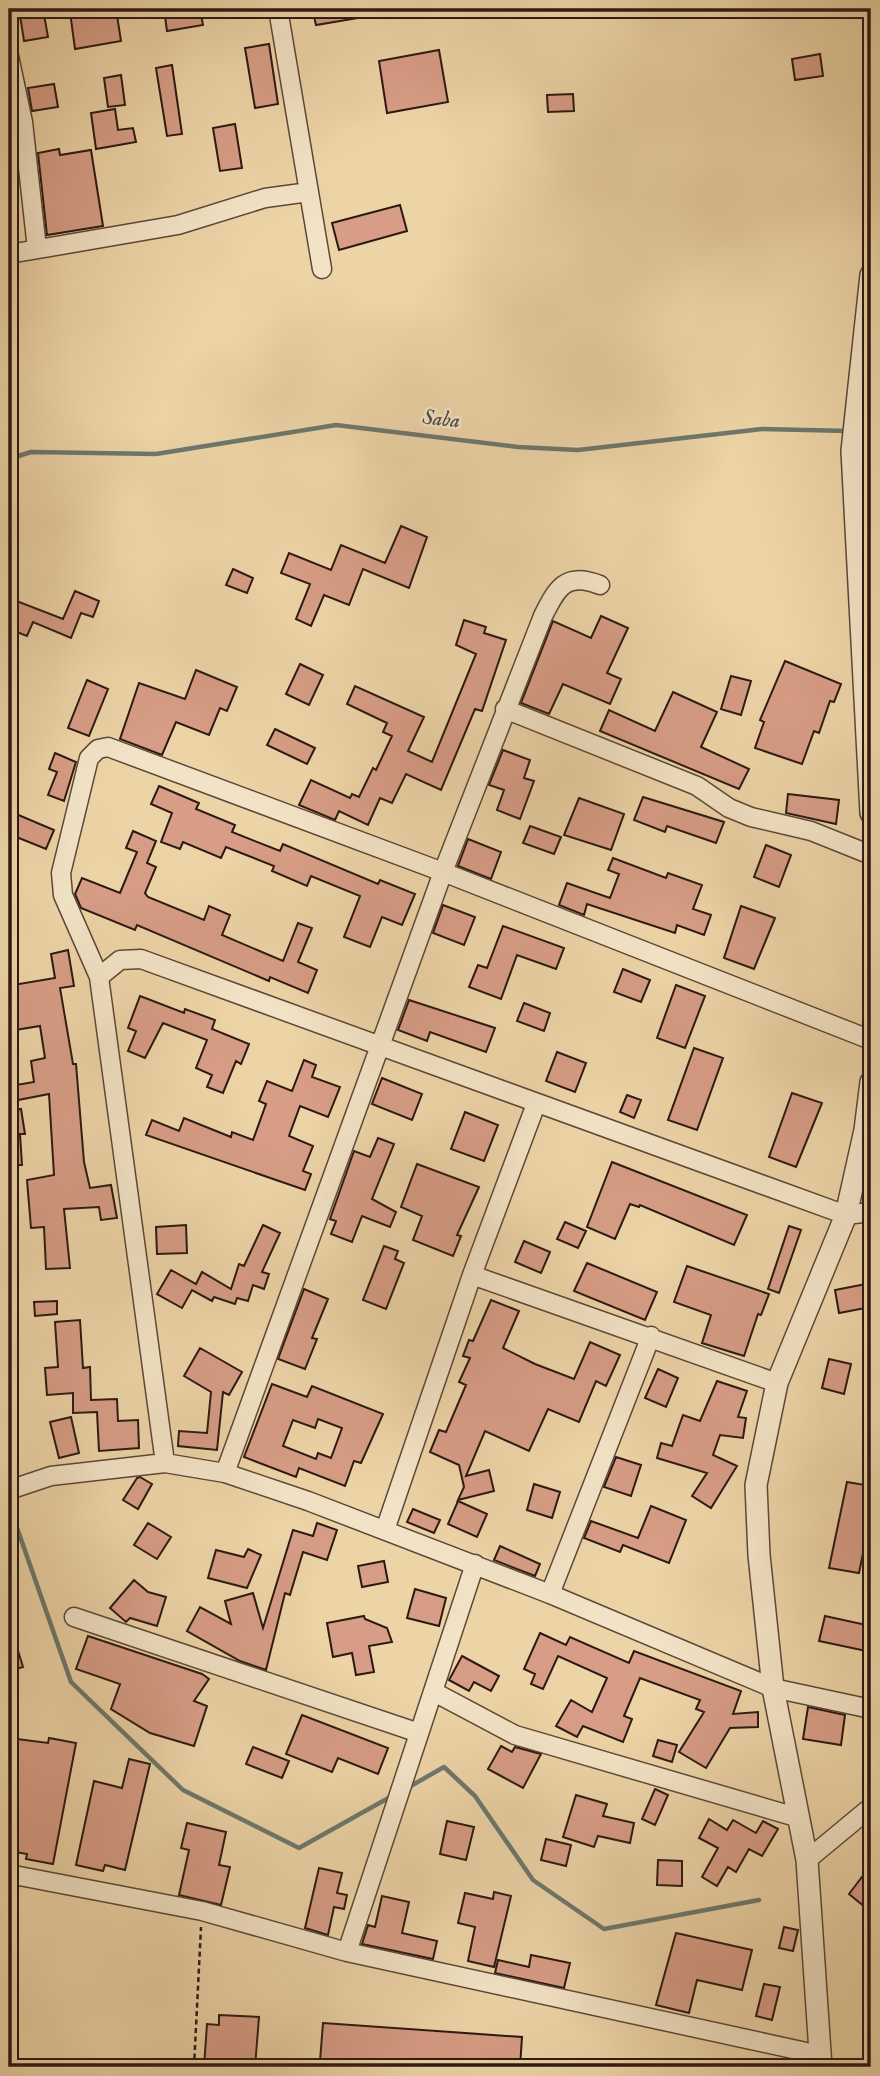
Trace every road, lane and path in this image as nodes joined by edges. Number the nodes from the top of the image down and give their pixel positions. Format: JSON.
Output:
{"nodes":[{"id":1,"x":278,"y":9,"type":"edge"},
{"id":2,"x":9,"y":56,"type":"edge"},
{"id":3,"x":309,"y":192,"type":"junction"},
{"id":4,"x":37,"y":249,"type":"junction"},
{"id":5,"x":9,"y":254,"type":"edge"},
{"id":6,"x":322,"y":269,"type":"dead end"},
{"id":7,"x":871,"y":275,"type":"edge"},
{"id":8,"x":600,"y":585,"type":"dead end"},
{"id":9,"x":505,"y":709,"type":"junction"},
{"id":10,"x":871,"y":813,"type":"edge"},
{"id":11,"x":871,"y":855,"type":"edge"},
{"id":12,"x":443,"y":872,"type":"junction"},
{"id":13,"x":99,"y":977,"type":"junction"},
{"id":14,"x":871,"y":1040,"type":"edge"},
{"id":15,"x":379,"y":1048,"type":"junction"},
{"id":16,"x":871,"y":1082,"type":"edge"},
{"id":17,"x":536,"y":1104,"type":"junction"},
{"id":18,"x":871,"y":1212,"type":"edge"},
{"id":19,"x":846,"y":1215,"type":"junction"},
{"id":20,"x":472,"y":1275,"type":"junction"},
{"id":21,"x":651,"y":1336,"type":"junction"},
{"id":22,"x":777,"y":1383,"type":"junction"},
{"id":23,"x":164,"y":1463,"type":"junction"},
{"id":24,"x":225,"y":1473,"type":"junction"},
{"id":25,"x":9,"y":1490,"type":"edge"},
{"id":26,"x":385,"y":1530,"type":"junction"},
{"id":27,"x":475,"y":1564,"type":"junction"},
{"id":28,"x":550,"y":1594,"type":"junction"},
{"id":29,"x":74,"y":1617,"type":"dead end"},
{"id":30,"x":773,"y":1688,"type":"junction"},
{"id":31,"x":434,"y":1692,"type":"junction"},
{"id":32,"x":871,"y":1709,"type":"edge"},
{"id":33,"x":419,"y":1733,"type":"junction"},
{"id":34,"x":871,"y":1807,"type":"edge"},
{"id":35,"x":796,"y":1817,"type":"junction"},
{"id":36,"x":807,"y":1860,"type":"junction"},
{"id":37,"x":9,"y":1874,"type":"edge"},
{"id":38,"x":202,"y":1911,"type":"junction"},
{"id":39,"x":347,"y":1952,"type":"junction"},
{"id":40,"x":820,"y":2061,"type":"edge"},
{"id":41,"x":194,"y":2067,"type":"edge"}],
"edges":[{"from":1,"to":3,"type":"street"},
{"from":2,"to":4,"type":"street"},
{"from":3,"to":4,"type":"street"},
{"from":3,"to":6,"type":"street"},
{"from":4,"to":5,"type":"street"},
{"from":7,"to":10,"type":"street"},
{"from":8,"to":9,"type":"street"},
{"from":9,"to":11,"type":"street"},
{"from":9,"to":12,"type":"street"},
{"from":12,"to":13,"type":"street"},
{"from":12,"to":14,"type":"street"},
{"from":12,"to":15,"type":"street"},
{"from":13,"to":15,"type":"street"},
{"from":13,"to":23,"type":"street"},
{"from":15,"to":17,"type":"street"},
{"from":15,"to":24,"type":"street"},
{"from":16,"to":19,"type":"street"},
{"from":17,"to":19,"type":"street"},
{"from":17,"to":20,"type":"street"},
{"from":18,"to":19,"type":"street"},
{"from":19,"to":22,"type":"street"},
{"from":20,"to":21,"type":"street"},
{"from":20,"to":26,"type":"street"},
{"from":21,"to":22,"type":"street"},
{"from":21,"to":28,"type":"street"},
{"from":22,"to":30,"type":"street"},
{"from":23,"to":24,"type":"street"},
{"from":23,"to":25,"type":"street"},
{"from":24,"to":26,"type":"street"},
{"from":26,"to":27,"type":"street"},
{"from":27,"to":28,"type":"street"},
{"from":27,"to":31,"type":"street"},
{"from":28,"to":30,"type":"street"},
{"from":29,"to":33,"type":"street"},
{"from":30,"to":32,"type":"street"},
{"from":30,"to":35,"type":"street"},
{"from":31,"to":33,"type":"street"},
{"from":31,"to":35,"type":"street"},
{"from":33,"to":39,"type":"street"},
{"from":34,"to":36,"type":"street"},
{"from":35,"to":36,"type":"street"},
{"from":36,"to":40,"type":"street"},
{"from":37,"to":38,"type":"street"},
{"from":38,"to":39,"type":"street"},
{"from":38,"to":41,"type":"path"},
{"from":39,"to":40,"type":"street"}]}
